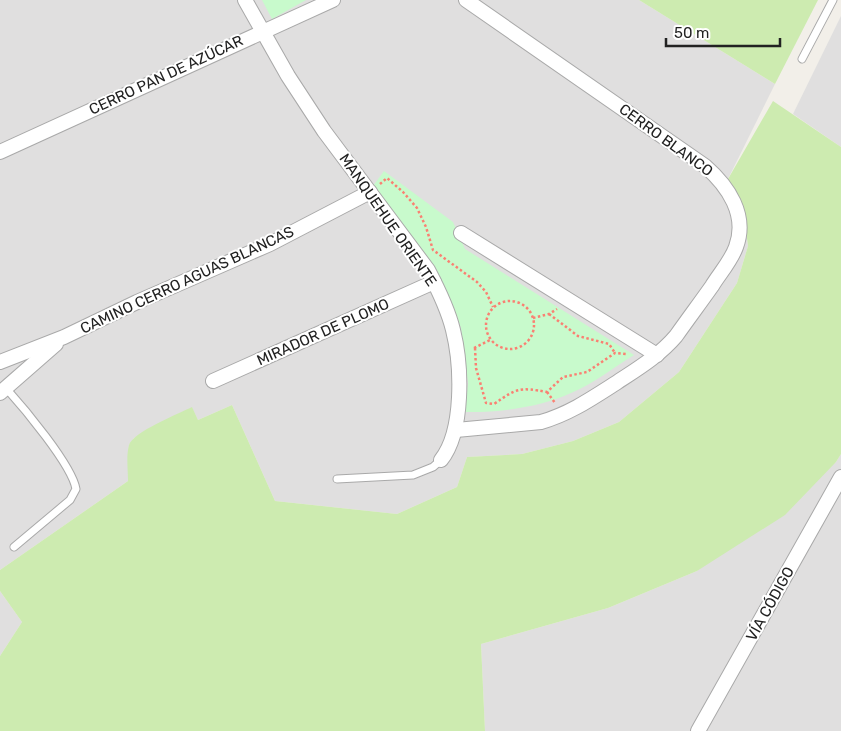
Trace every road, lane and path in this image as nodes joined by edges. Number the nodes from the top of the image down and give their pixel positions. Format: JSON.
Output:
{"nodes":[{"id":1,"x":246,"y":0,"type":"edge"},
{"id":2,"x":333,"y":0,"type":"edge"},
{"id":3,"x":466,"y":0,"type":"edge"},
{"id":4,"x":832,"y":0,"type":"edge"},
{"id":5,"x":262,"y":31,"type":"junction"},
{"id":6,"x":802,"y":59,"type":"dead end"},
{"id":7,"x":0,"y":152,"type":"edge"},
{"id":8,"x":370,"y":192,"type":"junction"},
{"id":9,"x":461,"y":233,"type":"dead end"},
{"id":10,"x":434,"y":282,"type":"junction"},
{"id":11,"x":571,"y":301,"type":"junction"},
{"id":12,"x":493,"y":307,"type":"junction"},
{"id":13,"x":549,"y":314,"type":"junction"},
{"id":14,"x":533,"y":318,"type":"junction"},
{"id":15,"x":64,"y":337,"type":"junction"},
{"id":16,"x":490,"y":340,"type":"junction"},
{"id":17,"x":475,"y":348,"type":"junction"},
{"id":18,"x":615,"y":353,"type":"junction"},
{"id":19,"x":632,"y":354,"type":"dead end"},
{"id":20,"x":657,"y":355,"type":"junction"},
{"id":21,"x":457,"y":357,"type":"junction"},
{"id":22,"x":0,"y":362,"type":"edge"},
{"id":23,"x":212,"y":381,"type":"dead end"},
{"id":24,"x":3,"y":390,"type":"edge"},
{"id":25,"x":456,"y":430,"type":"junction"},
{"id":26,"x":441,"y":460,"type":"joint"},
{"id":27,"x":841,"y":477,"type":"edge"},
{"id":28,"x":337,"y":479,"type":"dead end"},
{"id":29,"x":14,"y":547,"type":"dead end"},
{"id":30,"x":698,"y":731,"type":"edge"}],
"edges":[{"from":1,"to":5,"type":"street","name":"MANQUEHUE ORIENTE"},
{"from":2,"to":5,"type":"street","name":"CERRO PAN DE AZÚCAR"},
{"from":3,"to":20,"type":"street","name":"CERRO BLANCO"},
{"from":4,"to":6,"type":"lane"},
{"from":5,"to":7,"type":"street","name":"CERRO PAN DE AZÚCAR"},
{"from":5,"to":8,"type":"street","name":"MANQUEHUE ORIENTE"},
{"from":8,"to":10,"type":"street","name":"MANQUEHUE ORIENTE"},
{"from":8,"to":12,"type":"path"},
{"from":8,"to":15,"type":"street","name":"CAMINO CERRO AGUAS BLANCAS"},
{"from":9,"to":11,"type":"street"},
{"from":10,"to":21,"type":"street","name":"MANQUEHUE ORIENTE"},
{"from":10,"to":23,"type":"street","name":"MIRADOR DE PLOMO"},
{"from":11,"to":13,"type":"path"},
{"from":11,"to":20,"type":"street"},
{"from":12,"to":14,"type":"path"},
{"from":12,"to":16,"type":"path"},
{"from":13,"to":14,"type":"path"},
{"from":13,"to":18,"type":"path"},
{"from":14,"to":16,"type":"path"},
{"from":15,"to":22,"type":"street","name":"CAMINO CERRO AGUAS BLANCAS"},
{"from":15,"to":24,"type":"street"},
{"from":16,"to":17,"type":"path"},
{"from":17,"to":18,"type":"path"},
{"from":17,"to":21,"type":"path"},
{"from":18,"to":19,"type":"path"},
{"from":20,"to":25,"type":"street","name":"CERRO BLANCO"},
{"from":21,"to":25,"type":"street","name":"MANQUEHUE ORIENTE"},
{"from":24,"to":29,"type":"lane"},
{"from":25,"to":26,"type":"street","name":"MANQUEHUE ORIENTE"},
{"from":26,"to":28,"type":"lane"},
{"from":27,"to":30,"type":"street","name":"VÍA CÓDIGO"}]}
